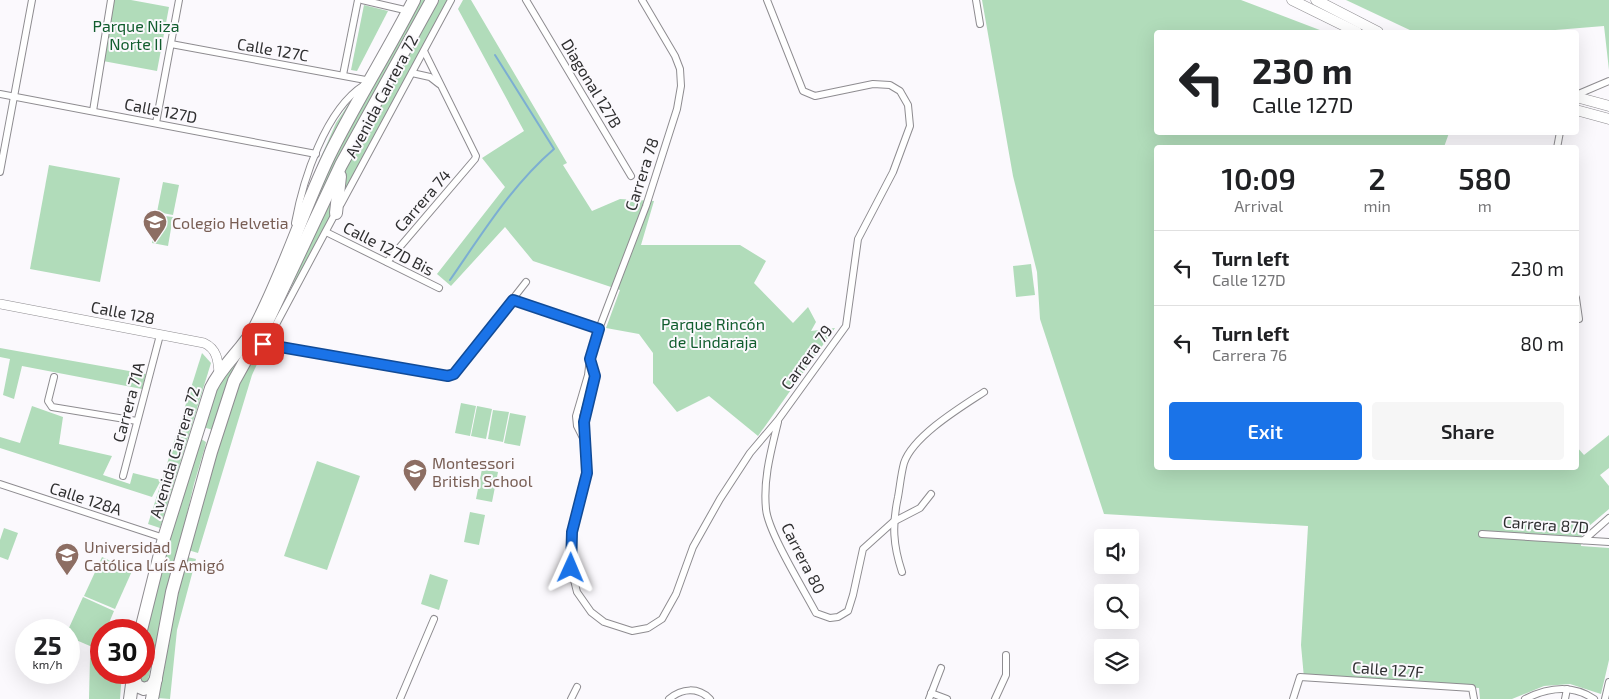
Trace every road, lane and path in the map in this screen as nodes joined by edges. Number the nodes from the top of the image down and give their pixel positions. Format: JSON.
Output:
{"nodes":[{"id":1,"x":32,"y":0,"type":"edge"},
{"id":2,"x":111,"y":0,"type":"edge"},
{"id":3,"x":179,"y":0,"type":"edge"},
{"id":4,"x":360,"y":0,"type":"edge"},
{"id":5,"x":432,"y":0,"type":"edge"},
{"id":6,"x":451,"y":0,"type":"edge"},
{"id":7,"x":642,"y":0,"type":"edge"},
{"id":8,"x":767,"y":0,"type":"edge"},
{"id":9,"x":976,"y":0,"type":"edge"},
{"id":10,"x":1292,"y":0,"type":"edge"},
{"id":11,"x":1316,"y":0,"type":"edge"},
{"id":12,"x":529,"y":2,"type":"edge"},
{"id":13,"x":411,"y":5,"type":"edge"},
{"id":14,"x":980,"y":24,"type":"dead end"},
{"id":15,"x":1353,"y":30,"type":"edge"},
{"id":16,"x":1374,"y":30,"type":"edge"},
{"id":17,"x":171,"y":44,"type":"junction"},
{"id":18,"x":424,"y":51,"type":"junction"},
{"id":19,"x":412,"y":73,"type":"junction"},
{"id":20,"x":344,"y":75,"type":"junction"},
{"id":21,"x":371,"y":81,"type":"junction"},
{"id":22,"x":1609,"y":81,"type":"edge"},
{"id":23,"x":440,"y":84,"type":"junction"},
{"id":24,"x":0,"y":94,"type":"edge"},
{"id":25,"x":1579,"y":95,"type":"edge"},
{"id":26,"x":14,"y":96,"type":"junction"},
{"id":27,"x":1579,"y":97,"type":"edge"},
{"id":28,"x":1609,"y":106,"type":"edge"},
{"id":29,"x":93,"y":111,"type":"junction"},
{"id":30,"x":1579,"y":111,"type":"edge"},
{"id":31,"x":1609,"y":119,"type":"edge"},
{"id":32,"x":156,"y":123,"type":"junction"},
{"id":33,"x":316,"y":154,"type":"junction"},
{"id":34,"x":341,"y":165,"type":"junction"},
{"id":35,"x":0,"y":170,"type":"edge"},
{"id":36,"x":631,"y":176,"type":"dead end"},
{"id":37,"x":336,"y":213,"type":"junction"},
{"id":38,"x":326,"y":232,"type":"junction"},
{"id":39,"x":292,"y":244,"type":"junction"},
{"id":40,"x":387,"y":262,"type":"junction"},
{"id":41,"x":526,"y":282,"type":"dead end"},
{"id":42,"x":439,"y":288,"type":"dead end"},
{"id":43,"x":513,"y":300,"type":"junction"},
{"id":44,"x":0,"y":304,"type":"edge"},
{"id":45,"x":599,"y":329,"type":"junction"},
{"id":46,"x":160,"y":334,"type":"junction"},
{"id":47,"x":263,"y":344,"type":"junction"},
{"id":48,"x":245,"y":359,"type":"junction"},
{"id":49,"x":590,"y":359,"type":"junction"},
{"id":50,"x":219,"y":373,"type":"junction"},
{"id":51,"x":54,"y":377,"type":"dead end"},
{"id":52,"x":984,"y":392,"type":"dead end"},
{"id":53,"x":778,"y":420,"type":"junction"},
{"id":54,"x":138,"y":421,"type":"junction"},
{"id":55,"x":576,"y":421,"type":"junction"},
{"id":56,"x":584,"y":422,"type":"junction"},
{"id":57,"x":194,"y":437,"type":"junction"},
{"id":58,"x":585,"y":443,"type":"junction"},
{"id":59,"x":212,"y":452,"type":"junction"},
{"id":60,"x":123,"y":476,"type":"dead end"},
{"id":61,"x":0,"y":484,"type":"edge"},
{"id":62,"x":931,"y":494,"type":"dead end"},
{"id":63,"x":1609,"y":518,"type":"edge"},
{"id":64,"x":893,"y":522,"type":"junction"},
{"id":65,"x":1482,"y":534,"type":"dead end"},
{"id":66,"x":164,"y":538,"type":"junction"},
{"id":67,"x":1584,"y":540,"type":"junction"},
{"id":68,"x":1609,"y":542,"type":"edge"},
{"id":69,"x":902,"y":572,"type":"dead end"},
{"id":70,"x":144,"y":619,"type":"edge"},
{"id":71,"x":434,"y":619,"type":"dead end"},
{"id":72,"x":662,"y":619,"type":"joint"},
{"id":73,"x":1006,"y":655,"type":"dead end"},
{"id":74,"x":941,"y":668,"type":"dead end"},
{"id":75,"x":156,"y":680,"type":"joint"},
{"id":76,"x":1609,"y":682,"type":"edge"},
{"id":77,"x":132,"y":684,"type":"edge"},
{"id":78,"x":136,"y":684,"type":"edge"},
{"id":79,"x":153,"y":684,"type":"edge"},
{"id":80,"x":577,"y":687,"type":"dead end"},
{"id":81,"x":1566,"y":689,"type":"junction"},
{"id":82,"x":930,"y":696,"type":"edge"},
{"id":83,"x":130,"y":699,"type":"edge"},
{"id":84,"x":152,"y":699,"type":"edge"},
{"id":85,"x":400,"y":699,"type":"edge"},
{"id":86,"x":571,"y":699,"type":"edge"},
{"id":87,"x":669,"y":699,"type":"edge"},
{"id":88,"x":710,"y":699,"type":"edge"},
{"id":89,"x":946,"y":699,"type":"edge"},
{"id":90,"x":996,"y":699,"type":"edge"},
{"id":91,"x":1293,"y":699,"type":"edge"},
{"id":92,"x":1474,"y":699,"type":"edge"},
{"id":93,"x":1526,"y":699,"type":"edge"},
{"id":94,"x":1565,"y":699,"type":"edge"},
{"id":95,"x":1594,"y":699,"type":"edge"},
{"id":96,"x":1605,"y":699,"type":"edge"}],
"edges":[{"from":1,"to":26,"type":"street"},
{"from":2,"to":29,"type":"street"},
{"from":3,"to":17,"type":"street"},
{"from":4,"to":13,"type":"street"},
{"from":4,"to":20,"type":"street"},
{"from":5,"to":34,"type":"highway","name":"Avenida Carrera 72"},
{"from":6,"to":18,"type":"street","name":"Avenida Carrera 72"},
{"from":7,"to":45,"type":"street","name":"Carrera 78"},
{"from":8,"to":53,"type":"street","name":"Carrera 79"},
{"from":9,"to":14,"type":"street"},
{"from":10,"to":15,"type":"main road"},
{"from":11,"to":16,"type":"main road"},
{"from":12,"to":36,"type":"street","name":"Diagonal 127B"},
{"from":13,"to":21,"type":"highway","name":"Avenida Carrera 72"},
{"from":17,"to":20,"type":"street","name":"Calle 127C"},
{"from":17,"to":32,"type":"street"},
{"from":18,"to":19,"type":"street","name":"Avenida Carrera 72"},
{"from":18,"to":23,"type":"street"},
{"from":19,"to":23,"type":"street"},
{"from":19,"to":37,"type":"street","name":"Avenida Carrera 72"},
{"from":20,"to":21,"type":"street","name":"Calle 127C"},
{"from":21,"to":33,"type":"street","name":"Avenida Carrera 72"},
{"from":21,"to":39,"type":"highway","name":"Avenida Carrera 72"},
{"from":22,"to":25,"type":"street"},
{"from":23,"to":40,"type":"street","name":"Carrera 74"},
{"from":24,"to":26,"type":"street","name":"Calle 127D"},
{"from":26,"to":29,"type":"street","name":"Calle 127D"},
{"from":26,"to":35,"type":"street"},
{"from":27,"to":28,"type":"main road"},
{"from":29,"to":32,"type":"street","name":"Calle 127D"},
{"from":30,"to":31,"type":"main road"},
{"from":32,"to":33,"type":"street","name":"Calle 127D"},
{"from":33,"to":39,"type":"street","name":"Avenida Carrera 72"},
{"from":34,"to":37,"type":"highway"},
{"from":34,"to":48,"type":"highway","name":"Avenida Carrera 72"},
{"from":37,"to":38,"type":"street","name":"Avenida Carrera 72"},
{"from":38,"to":40,"type":"street","name":"Calle 127D Bis"},
{"from":38,"to":47,"type":"street","name":"Avenida Carrera 72"},
{"from":39,"to":50,"type":"highway","name":"Avenida Carrera 72"},
{"from":40,"to":42,"type":"street","name":"Calle 127D Bis"},
{"from":41,"to":43,"type":"street"},
{"from":43,"to":45,"type":"street"},
{"from":43,"to":47,"type":"street"},
{"from":44,"to":46,"type":"street","name":"Calle 128"},
{"from":45,"to":49,"type":"street","name":"Carrera 78"},
{"from":46,"to":50,"type":"street","name":"Calle 128"},
{"from":46,"to":54,"type":"street","name":"Carrera 71A"},
{"from":47,"to":48,"type":"street","name":"Avenida Carrera 72"},
{"from":48,"to":59,"type":"highway","name":"Avenida Carrera 72"},
{"from":49,"to":55,"type":"street","name":"Carrera 78"},
{"from":49,"to":56,"type":"street","name":"Carrera 78"},
{"from":50,"to":57,"type":"highway","name":"Avenida Carrera 72"},
{"from":51,"to":54,"type":"street"},
{"from":52,"to":64,"type":"street"},
{"from":53,"to":64,"type":"street","name":"Carrera 80"},
{"from":53,"to":72,"type":"street","name":"Carrera 79"},
{"from":54,"to":60,"type":"street","name":"Carrera 71A"},
{"from":55,"to":56,"type":"street"},
{"from":55,"to":58,"type":"street","name":"Carrera 78"},
{"from":56,"to":58,"type":"street","name":"Carrera 78"},
{"from":57,"to":59,"type":"highway"},
{"from":57,"to":66,"type":"highway","name":"Avenida Carrera 72"},
{"from":58,"to":72,"type":"street","name":"Carrera 78"},
{"from":59,"to":75,"type":"highway","name":"Avenida Carrera 72"},
{"from":61,"to":66,"type":"street","name":"Calle 128A"},
{"from":62,"to":64,"type":"street","name":"Carrera 80"},
{"from":63,"to":67,"type":"street"},
{"from":64,"to":69,"type":"street"},
{"from":65,"to":67,"type":"street","name":"Carrera 87D"},
{"from":66,"to":70,"type":"highway","name":"Avenida Carrera 72"},
{"from":67,"to":68,"type":"street","name":"Carrera 87D"},
{"from":71,"to":85,"type":"street"},
{"from":73,"to":90,"type":"street"},
{"from":74,"to":82,"type":"street"},
{"from":75,"to":84,"type":"highway","name":"Avenida Carrera 72"},
{"from":76,"to":96,"type":"street"},
{"from":77,"to":83,"type":"highway"},
{"from":78,"to":79,"type":"highway"},
{"from":80,"to":86,"type":"street"},
{"from":81,"to":93,"type":"street"},
{"from":81,"to":94,"type":"street"},
{"from":81,"to":95,"type":"street"},
{"from":82,"to":89,"type":"street"},
{"from":87,"to":88,"type":"street"},
{"from":91,"to":92,"type":"street","name":"Calle 127F"}]}
